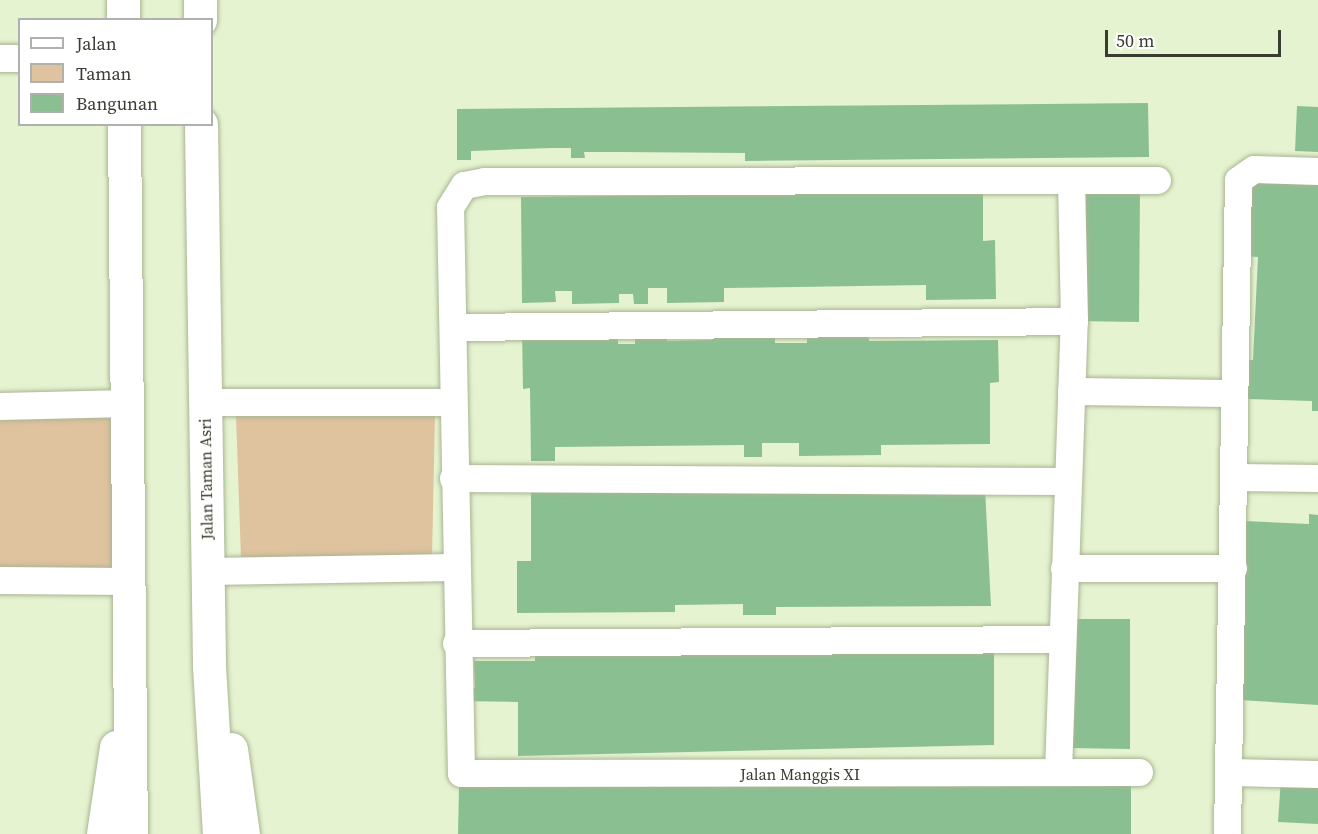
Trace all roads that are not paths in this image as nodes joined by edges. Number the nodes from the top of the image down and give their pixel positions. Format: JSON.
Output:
{"nodes":[{"id":1,"x":123,"y":0,"type":"edge"},
{"id":2,"x":200,"y":0,"type":"edge"},
{"id":3,"x":123,"y":18,"type":"edge"},
{"id":4,"x":200,"y":18,"type":"edge"},
{"id":5,"x":0,"y":58,"type":"edge"},
{"id":6,"x":18,"y":58,"type":"edge"},
{"id":7,"x":124,"y":126,"type":"edge"},
{"id":8,"x":201,"y":126,"type":"edge"},
{"id":9,"x":1318,"y":171,"type":"edge"},
{"id":10,"x":1071,"y":180,"type":"junction"},
{"id":11,"x":1157,"y":180,"type":"dead end"},
{"id":12,"x":1074,"y":321,"type":"junction"},
{"id":13,"x":453,"y":327,"type":"junction"},
{"id":14,"x":1071,"y":391,"type":"junction"},
{"id":15,"x":1233,"y":393,"type":"junction"},
{"id":16,"x":128,"y":402,"type":"junction"},
{"id":17,"x":205,"y":402,"type":"junction"},
{"id":18,"x":452,"y":402,"type":"junction"},
{"id":19,"x":0,"y":405,"type":"edge"},
{"id":20,"x":1234,"y":477,"type":"junction"},
{"id":21,"x":453,"y":478,"type":"junction"},
{"id":22,"x":1318,"y":478,"type":"edge"},
{"id":23,"x":1068,"y":481,"type":"junction"},
{"id":24,"x":455,"y":567,"type":"junction"},
{"id":25,"x":1064,"y":568,"type":"junction"},
{"id":26,"x":1233,"y":568,"type":"junction"},
{"id":27,"x":208,"y":571,"type":"junction"},
{"id":28,"x":0,"y":580,"type":"edge"},
{"id":29,"x":128,"y":581,"type":"junction"},
{"id":30,"x":1062,"y":639,"type":"junction"},
{"id":31,"x":456,"y":643,"type":"junction"},
{"id":32,"x":209,"y":666,"type":"junction"},
{"id":33,"x":129,"y":672,"type":"junction"},
{"id":34,"x":1058,"y":772,"type":"junction"},
{"id":35,"x":1139,"y":772,"type":"dead end"},
{"id":36,"x":1230,"y":772,"type":"junction"},
{"id":37,"x":1318,"y":774,"type":"edge"},
{"id":38,"x":102,"y":834,"type":"edge"},
{"id":39,"x":131,"y":834,"type":"edge"},
{"id":40,"x":219,"y":834,"type":"edge"},
{"id":41,"x":243,"y":834,"type":"edge"},
{"id":42,"x":1227,"y":834,"type":"edge"}],
"edges":[{"from":1,"to":3,"type":"main road"},
{"from":2,"to":4,"type":"main road"},
{"from":5,"to":6,"type":"street"},
{"from":7,"to":16,"type":"main road"},
{"from":8,"to":17,"type":"main road","name":"Jalan Taman Asri"},
{"from":9,"to":15,"type":"street"},
{"from":10,"to":11,"type":"street"},
{"from":10,"to":12,"type":"street"},
{"from":10,"to":13,"type":"street"},
{"from":12,"to":13,"type":"street"},
{"from":12,"to":14,"type":"street"},
{"from":13,"to":18,"type":"street"},
{"from":14,"to":15,"type":"street"},
{"from":14,"to":23,"type":"street"},
{"from":15,"to":20,"type":"street"},
{"from":16,"to":19,"type":"street"},
{"from":16,"to":29,"type":"main road"},
{"from":17,"to":18,"type":"street"},
{"from":17,"to":27,"type":"main road","name":"Jalan Taman Asri"},
{"from":18,"to":21,"type":"street"},
{"from":20,"to":22,"type":"street"},
{"from":20,"to":26,"type":"street"},
{"from":21,"to":23,"type":"street"},
{"from":21,"to":24,"type":"street"},
{"from":23,"to":25,"type":"street"},
{"from":24,"to":27,"type":"street"},
{"from":24,"to":31,"type":"street"},
{"from":25,"to":26,"type":"street"},
{"from":25,"to":30,"type":"street"},
{"from":26,"to":36,"type":"street"},
{"from":27,"to":32,"type":"main road","name":"Jalan Taman Asri"},
{"from":28,"to":29,"type":"street"},
{"from":29,"to":33,"type":"main road"},
{"from":30,"to":31,"type":"street"},
{"from":30,"to":34,"type":"street"},
{"from":31,"to":34,"type":"street","name":"Jalan Manggis XI"},
{"from":32,"to":40,"type":"main road","name":"Jalan Taman Asri"},
{"from":32,"to":41,"type":"main road"},
{"from":33,"to":38,"type":"main road"},
{"from":33,"to":39,"type":"main road"},
{"from":34,"to":35,"type":"street","name":"Jalan Manggis XI"},
{"from":36,"to":37,"type":"street"},
{"from":36,"to":42,"type":"street"}]}
